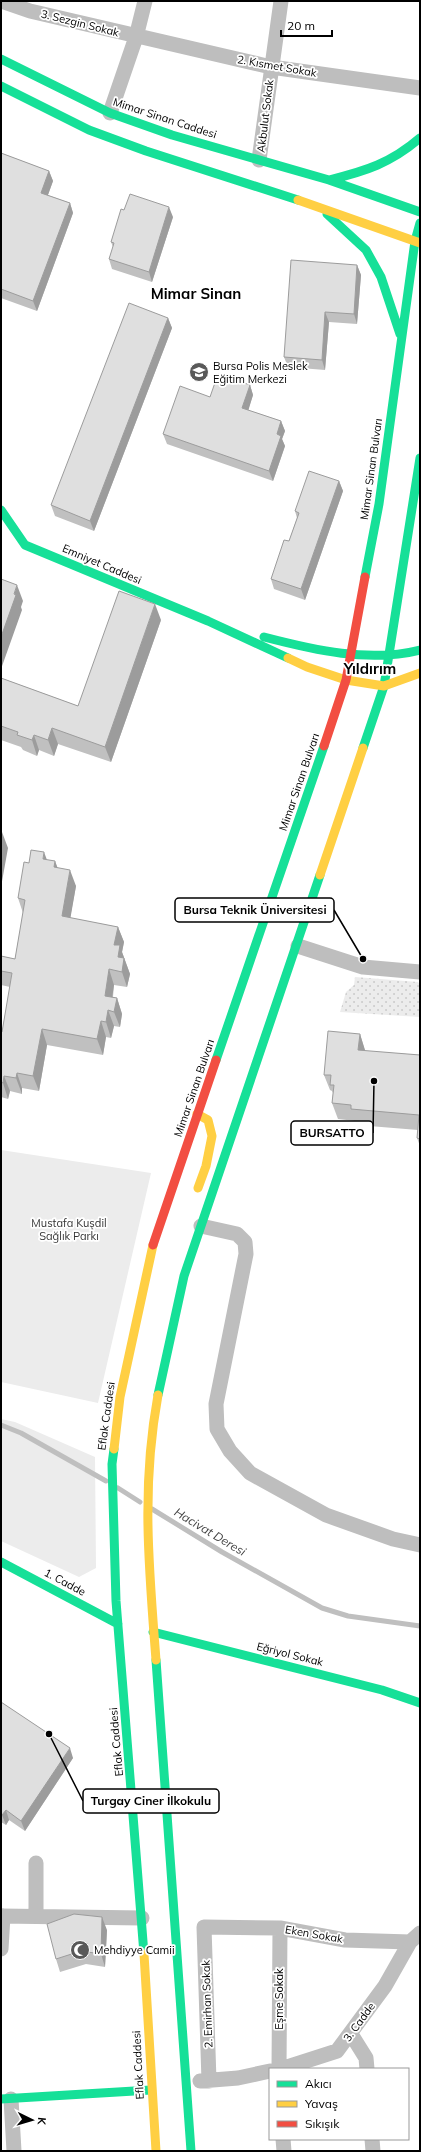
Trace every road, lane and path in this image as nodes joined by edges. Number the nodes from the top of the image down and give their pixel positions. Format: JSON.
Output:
{"nodes":[{"id":1,"x":1,"y":1,"type":"edge"},
{"id":2,"x":145,"y":1,"type":"edge"},
{"id":3,"x":281,"y":1,"type":"edge"},
{"id":4,"x":136,"y":37,"type":"junction"},
{"id":5,"x":1,"y":59,"type":"edge"},
{"id":6,"x":271,"y":67,"type":"junction"},
{"id":7,"x":1,"y":86,"type":"edge"},
{"id":8,"x":420,"y":88,"type":"edge"},
{"id":9,"x":110,"y":113,"type":"junction"},
{"id":10,"x":420,"y":138,"type":"edge"},
{"id":11,"x":259,"y":160,"type":"junction"},
{"id":12,"x":329,"y":180,"type":"junction"},
{"id":13,"x":321,"y":207,"type":"junction"},
{"id":14,"x":420,"y":212,"type":"edge"},
{"id":15,"x":420,"y":223,"type":"edge"},
{"id":16,"x":418,"y":242,"type":"edge"},
{"id":17,"x":402,"y":338,"type":"junction"},
{"id":18,"x":420,"y":458,"type":"edge"},
{"id":19,"x":1,"y":510,"type":"edge"},
{"id":20,"x":398,"y":605,"type":"junction"},
{"id":21,"x":208,"y":620,"type":"junction"},
{"id":22,"x":404,"y":630,"type":"dead end"},
{"id":23,"x":420,"y":650,"type":"edge"},
{"id":24,"x":352,"y":653,"type":"junction"},
{"id":25,"x":390,"y":656,"type":"junction"},
{"id":26,"x":420,"y":673,"type":"edge"},
{"id":27,"x":346,"y":680,"type":"junction"},
{"id":28,"x":384,"y":686,"type":"junction"},
{"id":29,"x":298,"y":946,"type":"junction"},
{"id":30,"x":420,"y":972,"type":"edge"},
{"id":31,"x":198,"y":1114,"type":"junction"},
{"id":32,"x":194,"y":1200,"type":"dead end"},
{"id":33,"x":201,"y":1226,"type":"junction"},
{"id":34,"x":179,"y":1258,"type":"dead end"},
{"id":35,"x":184,"y":1276,"type":"junction"},
{"id":36,"x":132,"y":1332,"type":"joint"},
{"id":37,"x":420,"y":1545,"type":"edge"},
{"id":38,"x":1,"y":1562,"type":"edge"},
{"id":39,"x":118,"y":1624,"type":"junction"},
{"id":40,"x":153,"y":1632,"type":"junction"},
{"id":41,"x":420,"y":1703,"type":"edge"},
{"id":42,"x":36,"y":1863,"type":"dead end"},
{"id":43,"x":2,"y":1916,"type":"edge"},
{"id":44,"x":36,"y":1916,"type":"junction"},
{"id":45,"x":142,"y":1918,"type":"junction"},
{"id":46,"x":204,"y":1927,"type":"joint"},
{"id":47,"x":280,"y":1928,"type":"junction"},
{"id":48,"x":415,"y":1938,"type":"edge"},
{"id":49,"x":1,"y":1949,"type":"edge"},
{"id":50,"x":351,"y":2034,"type":"junction"},
{"id":51,"x":280,"y":2068,"type":"edge"},
{"id":52,"x":283,"y":2068,"type":"edge"},
{"id":53,"x":367,"y":2068,"type":"edge"},
{"id":54,"x":269,"y":2071,"type":"edge"},
{"id":55,"x":209,"y":2081,"type":"junction"},
{"id":56,"x":186,"y":2082,"type":"junction"},
{"id":57,"x":151,"y":2090,"type":"junction"},
{"id":58,"x":6,"y":2099,"type":"edge"},
{"id":59,"x":283,"y":2140,"type":"edge"},
{"id":60,"x":372,"y":2140,"type":"edge"},
{"id":61,"x":14,"y":2151,"type":"edge"},
{"id":62,"x":156,"y":2151,"type":"edge"},
{"id":63,"x":191,"y":2151,"type":"edge"},
{"id":64,"x":284,"y":2151,"type":"edge"},
{"id":65,"x":373,"y":2151,"type":"edge"}],
"edges":[{"from":1,"to":4,"type":"street","name":"3. Sezgin Sokak"},
{"from":2,"to":4,"type":"street"},
{"from":3,"to":6,"type":"street","name":"Akbulut Sokak"},
{"from":4,"to":6,"type":"street","name":"2. Kısmet Sokak"},
{"from":4,"to":9,"type":"street"},
{"from":5,"to":9,"type":"main road","name":"Mimar Sinan Caddesi"},
{"from":6,"to":8,"type":"street","name":"2. Kısmet Sokak"},
{"from":6,"to":11,"type":"street","name":"Akbulut Sokak"},
{"from":7,"to":13,"type":"main road"},
{"from":9,"to":11,"type":"main road","name":"Mimar Sinan Caddesi"},
{"from":10,"to":12,"type":"main road"},
{"from":11,"to":12,"type":"main road","name":"Mimar Sinan Caddesi"},
{"from":12,"to":14,"type":"main road","name":"Mimar Sinan Caddesi"},
{"from":13,"to":16,"type":"main road"},
{"from":13,"to":17,"type":"main road"},
{"from":15,"to":16,"type":"main road","name":"Mimar Sinan Bulvarı"},
{"from":16,"to":17,"type":"main road","name":"Mimar Sinan Bulvarı"},
{"from":17,"to":24,"type":"main road","name":"Mimar Sinan Bulvarı"},
{"from":18,"to":20,"type":"main road"},
{"from":19,"to":21,"type":"main road","name":"Emniyet Caddesi"},
{"from":20,"to":22,"type":"main road"},
{"from":20,"to":25,"type":"main road"},
{"from":21,"to":24,"type":"main road"},
{"from":21,"to":27,"type":"main road"},
{"from":23,"to":25,"type":"main road"},
{"from":24,"to":25,"type":"main road"},
{"from":24,"to":27,"type":"main road","name":"Mimar Sinan Bulvarı"},
{"from":25,"to":28,"type":"main road"},
{"from":26,"to":28,"type":"main road"},
{"from":27,"to":28,"type":"main road"},
{"from":27,"to":31,"type":"main road","name":"Mimar Sinan Bulvarı"},
{"from":28,"to":29,"type":"main road"},
{"from":29,"to":30,"type":"street"},
{"from":29,"to":33,"type":"main road"},
{"from":31,"to":32,"type":"main road"},
{"from":31,"to":36,"type":"main road","name":"Mimar Sinan Bulvarı"},
{"from":33,"to":35,"type":"main road"},
{"from":33,"to":37,"type":"street"},
{"from":34,"to":35,"type":"main road"},
{"from":35,"to":40,"type":"main road"},
{"from":36,"to":39,"type":"main road","name":"Eflak Caddesi"},
{"from":38,"to":39,"type":"main road","name":"1. Cadde"},
{"from":39,"to":45,"type":"main road","name":"Eflak Caddesi"},
{"from":40,"to":41,"type":"main road","name":"Eğriyol Sokak"},
{"from":40,"to":56,"type":"main road"},
{"from":42,"to":44,"type":"street"},
{"from":43,"to":44,"type":"street"},
{"from":43,"to":49,"type":"street"},
{"from":44,"to":45,"type":"street"},
{"from":45,"to":57,"type":"main road","name":"Eflak Caddesi"},
{"from":46,"to":47,"type":"street","name":"Eken Sokak"},
{"from":46,"to":55,"type":"street","name":"2. Emirhan Sokak"},
{"from":47,"to":48,"type":"street","name":"Eken Sokak"},
{"from":47,"to":51,"type":"street","name":"Eşme Sokak"},
{"from":48,"to":50,"type":"street","name":"3. Cadde"},
{"from":50,"to":52,"type":"street","name":"3. Cadde"},
{"from":50,"to":53,"type":"street"},
{"from":54,"to":55,"type":"street"},
{"from":55,"to":56,"type":"street"},
{"from":56,"to":63,"type":"main road"},
{"from":57,"to":58,"type":"main road"},
{"from":57,"to":62,"type":"main road","name":"Eflak Caddesi"},
{"from":58,"to":61,"type":"street"},
{"from":59,"to":64,"type":"street"},
{"from":60,"to":65,"type":"street"}]}
